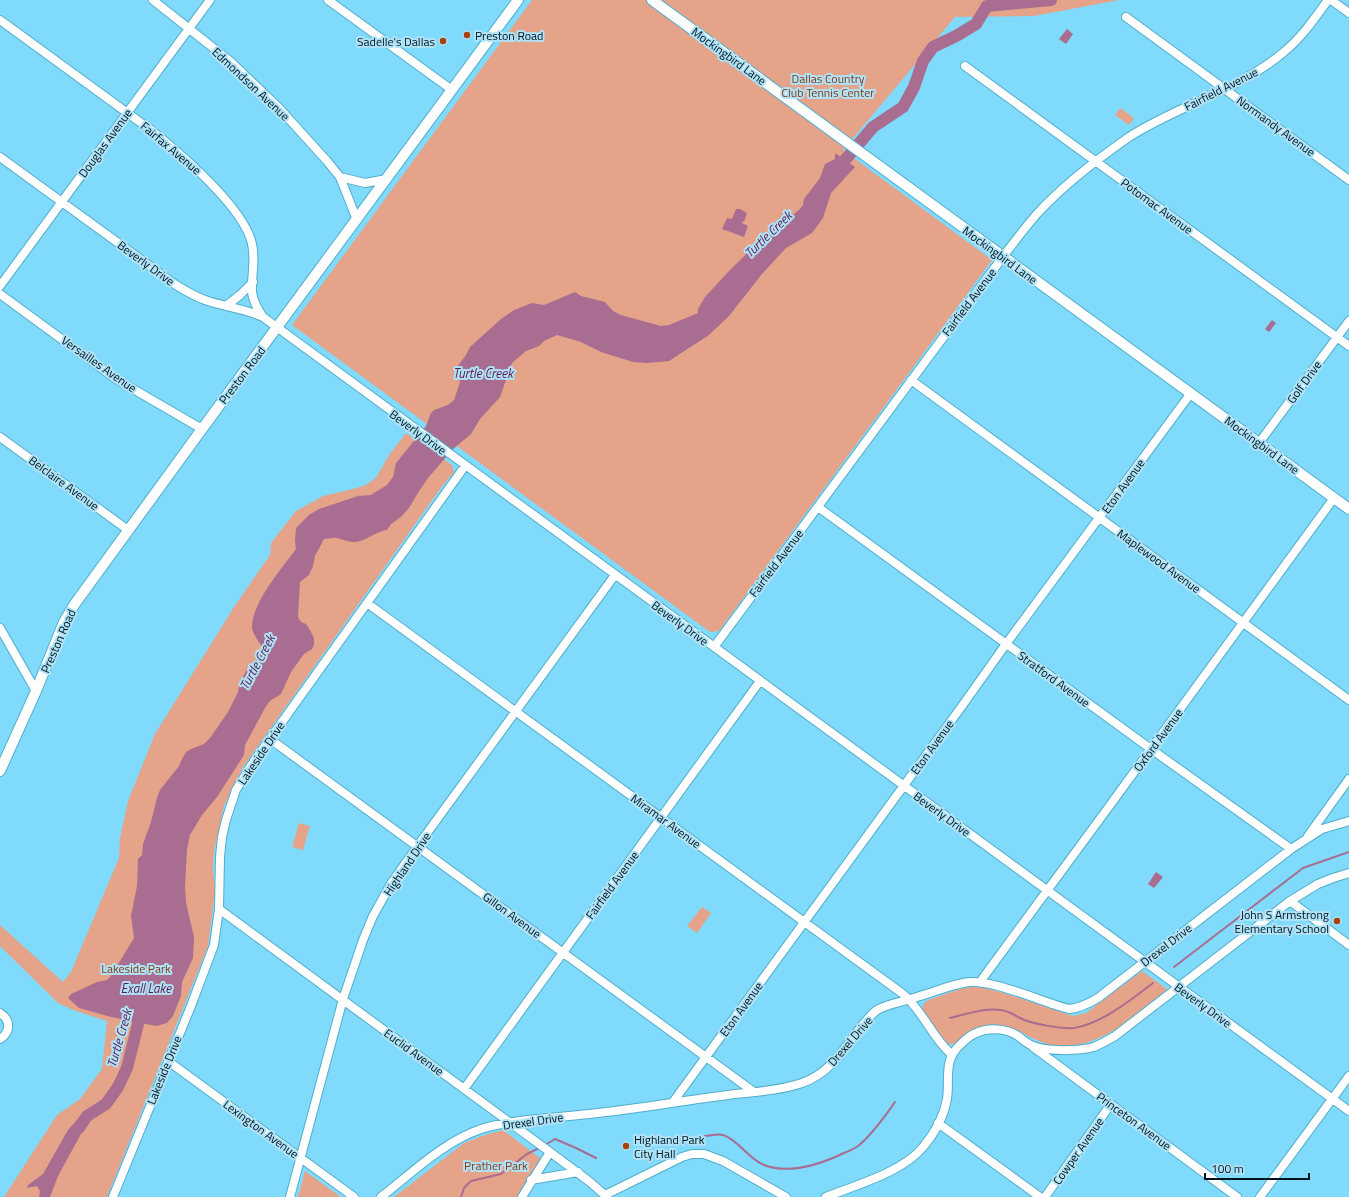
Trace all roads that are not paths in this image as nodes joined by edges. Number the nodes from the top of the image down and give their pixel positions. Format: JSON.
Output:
{"nodes":[{"id":1,"x":153,"y":0,"type":"edge"},
{"id":2,"x":210,"y":0,"type":"edge"},
{"id":3,"x":328,"y":0,"type":"edge"},
{"id":4,"x":518,"y":0,"type":"edge"},
{"id":5,"x":652,"y":0,"type":"edge"},
{"id":6,"x":1328,"y":0,"type":"edge"},
{"id":7,"x":1331,"y":0,"type":"edge"},
{"id":8,"x":1349,"y":13,"type":"edge"},
{"id":9,"x":1126,"y":16,"type":"dead end"},
{"id":10,"x":0,"y":20,"type":"edge"},
{"id":11,"x":189,"y":28,"type":"junction"},
{"id":12,"x":964,"y":66,"type":"dead end"},
{"id":13,"x":1225,"y":89,"type":"junction"},
{"id":14,"x":452,"y":90,"type":"junction"},
{"id":15,"x":127,"y":113,"type":"junction"},
{"id":16,"x":0,"y":157,"type":"edge"},
{"id":17,"x":1096,"y":161,"type":"junction"},
{"id":18,"x":340,"y":177,"type":"junction"},
{"id":19,"x":387,"y":179,"type":"junction"},
{"id":20,"x":1349,"y":180,"type":"edge"},
{"id":21,"x":62,"y":202,"type":"junction"},
{"id":22,"x":357,"y":220,"type":"junction"},
{"id":23,"x":1003,"y":257,"type":"junction"},
{"id":24,"x":253,"y":282,"type":"junction"},
{"id":25,"x":0,"y":286,"type":"edge"},
{"id":26,"x":0,"y":294,"type":"edge"},
{"id":27,"x":226,"y":306,"type":"junction"},
{"id":28,"x":263,"y":317,"type":"junction"},
{"id":29,"x":1349,"y":321,"type":"edge"},
{"id":30,"x":277,"y":328,"type":"junction"},
{"id":31,"x":1337,"y":337,"type":"junction"},
{"id":32,"x":1349,"y":346,"type":"edge"},
{"id":33,"x":911,"y":380,"type":"junction"},
{"id":34,"x":1191,"y":393,"type":"junction"},
{"id":35,"x":202,"y":429,"type":"junction"},
{"id":36,"x":0,"y":437,"type":"edge"},
{"id":37,"x":1259,"y":443,"type":"junction"},
{"id":38,"x":465,"y":466,"type":"junction"},
{"id":39,"x":1334,"y":498,"type":"junction"},
{"id":40,"x":818,"y":506,"type":"junction"},
{"id":41,"x":1349,"y":508,"type":"edge"},
{"id":42,"x":1100,"y":518,"type":"junction"},
{"id":43,"x":128,"y":530,"type":"junction"},
{"id":44,"x":615,"y":575,"type":"junction"},
{"id":45,"x":367,"y":603,"type":"junction"},
{"id":46,"x":1243,"y":623,"type":"junction"},
{"id":47,"x":0,"y":628,"type":"edge"},
{"id":48,"x":1006,"y":644,"type":"junction"},
{"id":49,"x":714,"y":647,"type":"junction"},
{"id":50,"x":760,"y":681,"type":"junction"},
{"id":51,"x":36,"y":691,"type":"junction"},
{"id":52,"x":1349,"y":700,"type":"edge"},
{"id":53,"x":516,"y":711,"type":"junction"},
{"id":54,"x":270,"y":739,"type":"junction"},
{"id":55,"x":1151,"y":749,"type":"junction"},
{"id":56,"x":0,"y":771,"type":"edge"},
{"id":57,"x":1349,"y":779,"type":"edge"},
{"id":58,"x":904,"y":786,"type":"junction"},
{"id":59,"x":661,"y":818,"type":"junction"},
{"id":60,"x":1349,"y":821,"type":"edge"},
{"id":61,"x":1307,"y":838,"type":"junction"},
{"id":62,"x":418,"y":846,"type":"junction"},
{"id":63,"x":1291,"y":849,"type":"junction"},
{"id":64,"x":1349,"y":873,"type":"edge"},
{"id":65,"x":1047,"y":890,"type":"junction"},
{"id":66,"x":1290,"y":901,"type":"junction"},
{"id":67,"x":219,"y":909,"type":"junction"},
{"id":68,"x":804,"y":922,"type":"junction"},
{"id":69,"x":1349,"y":945,"type":"edge"},
{"id":70,"x":563,"y":952,"type":"junction"},
{"id":71,"x":1145,"y":962,"type":"junction"},
{"id":72,"x":980,"y":982,"type":"junction"},
{"id":73,"x":1179,"y":987,"type":"junction"},
{"id":74,"x":343,"y":999,"type":"junction"},
{"id":75,"x":909,"y":1000,"type":"junction"},
{"id":76,"x":0,"y":1013,"type":"edge"},
{"id":77,"x":0,"y":1039,"type":"edge"},
{"id":78,"x":1031,"y":1045,"type":"junction"},
{"id":79,"x":951,"y":1054,"type":"junction"},
{"id":80,"x":706,"y":1057,"type":"junction"},
{"id":81,"x":168,"y":1061,"type":"junction"},
{"id":82,"x":1349,"y":1076,"type":"edge"},
{"id":83,"x":464,"y":1089,"type":"junction"},
{"id":84,"x":754,"y":1092,"type":"junction"},
{"id":85,"x":1332,"y":1098,"type":"junction"},
{"id":86,"x":674,"y":1102,"type":"junction"},
{"id":87,"x":1111,"y":1104,"type":"junction"},
{"id":88,"x":1349,"y":1111,"type":"edge"},
{"id":89,"x":511,"y":1123,"type":"junction"},
{"id":90,"x":938,"y":1123,"type":"junction"},
{"id":91,"x":549,"y":1151,"type":"junction"},
{"id":92,"x":300,"y":1158,"type":"junction"},
{"id":93,"x":578,"y":1172,"type":"junction"},
{"id":94,"x":531,"y":1180,"type":"junction"},
{"id":95,"x":606,"y":1196,"type":"edge"},
{"id":96,"x":113,"y":1197,"type":"edge"},
{"id":97,"x":290,"y":1197,"type":"edge"},
{"id":98,"x":354,"y":1197,"type":"edge"},
{"id":99,"x":381,"y":1197,"type":"edge"},
{"id":100,"x":522,"y":1197,"type":"edge"},
{"id":101,"x":786,"y":1197,"type":"edge"},
{"id":102,"x":826,"y":1197,"type":"edge"},
{"id":103,"x":1040,"y":1197,"type":"edge"},
{"id":104,"x":1044,"y":1197,"type":"edge"},
{"id":105,"x":1238,"y":1197,"type":"edge"},
{"id":106,"x":1260,"y":1197,"type":"edge"}],
"edges":[{"from":1,"to":11,"type":"street","name":"Edmondson Avenue"},
{"from":2,"to":11,"type":"street","name":"Douglas Avenue"},
{"from":3,"to":14,"type":"street"},
{"from":4,"to":14,"type":"main road","name":"Preston Road"},
{"from":5,"to":23,"type":"main road","name":"Mockingbird Lane"},
{"from":6,"to":13,"type":"street","name":"Fairfield Avenue"},
{"from":7,"to":8,"type":"street"},
{"from":9,"to":13,"type":"street","name":"Normandy Avenue"},
{"from":10,"to":15,"type":"street","name":"Fairfax Avenue"},
{"from":11,"to":15,"type":"street","name":"Douglas Avenue"},
{"from":11,"to":18,"type":"street","name":"Edmondson Avenue"},
{"from":12,"to":17,"type":"street","name":"Potomac Avenue"},
{"from":13,"to":17,"type":"street","name":"Fairfield Avenue"},
{"from":13,"to":20,"type":"street","name":"Normandy Avenue"},
{"from":14,"to":19,"type":"main road","name":"Preston Road"},
{"from":15,"to":21,"type":"street","name":"Douglas Avenue"},
{"from":15,"to":24,"type":"street","name":"Fairfax Avenue"},
{"from":16,"to":21,"type":"street","name":"Beverly Drive"},
{"from":17,"to":23,"type":"street","name":"Fairfield Avenue"},
{"from":17,"to":31,"type":"street","name":"Potomac Avenue"},
{"from":18,"to":19,"type":"street"},
{"from":18,"to":22,"type":"street","name":"Edmondson Avenue"},
{"from":19,"to":22,"type":"main road","name":"Preston Road"},
{"from":21,"to":25,"type":"street","name":"Douglas Avenue"},
{"from":21,"to":27,"type":"street","name":"Beverly Drive"},
{"from":22,"to":30,"type":"main road","name":"Preston Road"},
{"from":23,"to":33,"type":"street","name":"Fairfield Avenue"},
{"from":23,"to":34,"type":"main road","name":"Mockingbird Lane"},
{"from":24,"to":27,"type":"street"},
{"from":24,"to":28,"type":"street","name":"Fairfax Avenue"},
{"from":26,"to":35,"type":"street","name":"Versailles Avenue"},
{"from":27,"to":28,"type":"street","name":"Beverly Drive"},
{"from":28,"to":30,"type":"street","name":"Beverly Drive"},
{"from":29,"to":31,"type":"street","name":"Golf Drive"},
{"from":30,"to":35,"type":"main road","name":"Preston Road"},
{"from":30,"to":38,"type":"street","name":"Beverly Drive"},
{"from":31,"to":32,"type":"street","name":"Potomac Avenue"},
{"from":31,"to":37,"type":"street","name":"Golf Drive"},
{"from":33,"to":40,"type":"street","name":"Fairfield Avenue"},
{"from":33,"to":42,"type":"street","name":"Maplewood Avenue"},
{"from":34,"to":37,"type":"main road","name":"Mockingbird Lane"},
{"from":34,"to":42,"type":"street","name":"Eton Avenue"},
{"from":35,"to":43,"type":"main road","name":"Preston Road"},
{"from":36,"to":43,"type":"street","name":"Belclaire Avenue"},
{"from":37,"to":39,"type":"main road","name":"Mockingbird Lane"},
{"from":38,"to":44,"type":"street","name":"Beverly Drive"},
{"from":38,"to":45,"type":"street","name":"Lakeside Drive"},
{"from":39,"to":41,"type":"main road","name":"Mockingbird Lane"},
{"from":39,"to":46,"type":"street","name":"Oxford Avenue"},
{"from":40,"to":48,"type":"street","name":"Stratford Avenue"},
{"from":40,"to":49,"type":"street","name":"Fairfield Avenue"},
{"from":42,"to":46,"type":"street","name":"Maplewood Avenue"},
{"from":42,"to":48,"type":"street","name":"Eton Avenue"},
{"from":43,"to":51,"type":"main road","name":"Preston Road"},
{"from":44,"to":49,"type":"street","name":"Beverly Drive"},
{"from":44,"to":53,"type":"street","name":"Highland Drive"},
{"from":45,"to":53,"type":"street","name":"Miramar Avenue"},
{"from":45,"to":54,"type":"street","name":"Lakeside Drive"},
{"from":46,"to":52,"type":"street","name":"Maplewood Avenue"},
{"from":46,"to":55,"type":"street","name":"Oxford Avenue"},
{"from":47,"to":51,"type":"street"},
{"from":48,"to":55,"type":"street","name":"Stratford Avenue"},
{"from":48,"to":58,"type":"street","name":"Eton Avenue"},
{"from":49,"to":50,"type":"street","name":"Beverly Drive"},
{"from":50,"to":58,"type":"street","name":"Beverly Drive"},
{"from":50,"to":59,"type":"street","name":"Fairfield Avenue"},
{"from":51,"to":56,"type":"main road","name":"Preston Road"},
{"from":53,"to":59,"type":"street","name":"Miramar Avenue"},
{"from":53,"to":62,"type":"street","name":"Highland Drive"},
{"from":54,"to":62,"type":"street","name":"Gillon Avenue"},
{"from":54,"to":67,"type":"street","name":"Lakeside Drive"},
{"from":55,"to":63,"type":"street","name":"Stratford Avenue"},
{"from":55,"to":65,"type":"street","name":"Oxford Avenue"},
{"from":57,"to":61,"type":"street"},
{"from":58,"to":65,"type":"street","name":"Beverly Drive"},
{"from":58,"to":68,"type":"street","name":"Eton Avenue"},
{"from":59,"to":68,"type":"street","name":"Miramar Avenue"},
{"from":59,"to":70,"type":"street","name":"Fairfield Avenue"},
{"from":60,"to":61,"type":"street","name":"Drexel Drive"},
{"from":61,"to":63,"type":"street","name":"Drexel Drive"},
{"from":62,"to":70,"type":"street","name":"Gillon Avenue"},
{"from":62,"to":74,"type":"street","name":"Highland Drive"},
{"from":63,"to":71,"type":"street","name":"Drexel Drive"},
{"from":64,"to":66,"type":"street"},
{"from":65,"to":71,"type":"street","name":"Beverly Drive"},
{"from":65,"to":72,"type":"street","name":"Oxford Avenue"},
{"from":66,"to":69,"type":"street"},
{"from":66,"to":73,"type":"street"},
{"from":67,"to":74,"type":"street","name":"Euclid Avenue"},
{"from":67,"to":81,"type":"street","name":"Lakeside Drive"},
{"from":68,"to":75,"type":"street","name":"Miramar Avenue"},
{"from":68,"to":80,"type":"street","name":"Eton Avenue"},
{"from":70,"to":80,"type":"street","name":"Gillon Avenue"},
{"from":70,"to":83,"type":"street","name":"Fairfield Avenue"},
{"from":71,"to":72,"type":"street","name":"Drexel Drive"},
{"from":71,"to":73,"type":"street","name":"Beverly Drive"},
{"from":72,"to":75,"type":"street","name":"Drexel Drive"},
{"from":73,"to":78,"type":"street"},
{"from":73,"to":85,"type":"street","name":"Beverly Drive"},
{"from":74,"to":83,"type":"street","name":"Euclid Avenue"},
{"from":74,"to":92,"type":"street","name":"Highland Drive"},
{"from":75,"to":79,"type":"street","name":"Miramar Avenue"},
{"from":75,"to":84,"type":"street","name":"Drexel Drive"},
{"from":76,"to":77,"type":"street"},
{"from":78,"to":79,"type":"street","name":"Princeton Avenue"},
{"from":78,"to":87,"type":"street","name":"Princeton Avenue"},
{"from":79,"to":90,"type":"street"},
{"from":80,"to":84,"type":"street","name":"Gillon Avenue"},
{"from":80,"to":86,"type":"street","name":"Eton Avenue"},
{"from":81,"to":92,"type":"street","name":"Lexington Avenue"},
{"from":81,"to":96,"type":"street","name":"Lakeside Drive"},
{"from":82,"to":85,"type":"street"},
{"from":83,"to":89,"type":"street","name":"Euclid Avenue"},
{"from":84,"to":86,"type":"street","name":"Drexel Drive"},
{"from":85,"to":88,"type":"street","name":"Beverly Drive"},
{"from":85,"to":106,"type":"street"},
{"from":86,"to":89,"type":"street","name":"Drexel Drive"},
{"from":87,"to":104,"type":"street","name":"Cowper Avenue"},
{"from":87,"to":105,"type":"street","name":"Princeton Avenue"},
{"from":89,"to":91,"type":"street","name":"Euclid Avenue"},
{"from":89,"to":99,"type":"street","name":"Drexel Drive"},
{"from":90,"to":102,"type":"street"},
{"from":90,"to":103,"type":"street"},
{"from":91,"to":93,"type":"street","name":"Euclid Avenue"},
{"from":91,"to":94,"type":"street"},
{"from":92,"to":97,"type":"street","name":"Highland Drive"},
{"from":92,"to":98,"type":"street","name":"Lexington Avenue"},
{"from":93,"to":94,"type":"street"},
{"from":93,"to":95,"type":"street","name":"Euclid Avenue"},
{"from":94,"to":100,"type":"street"},
{"from":95,"to":101,"type":"street"}]}
